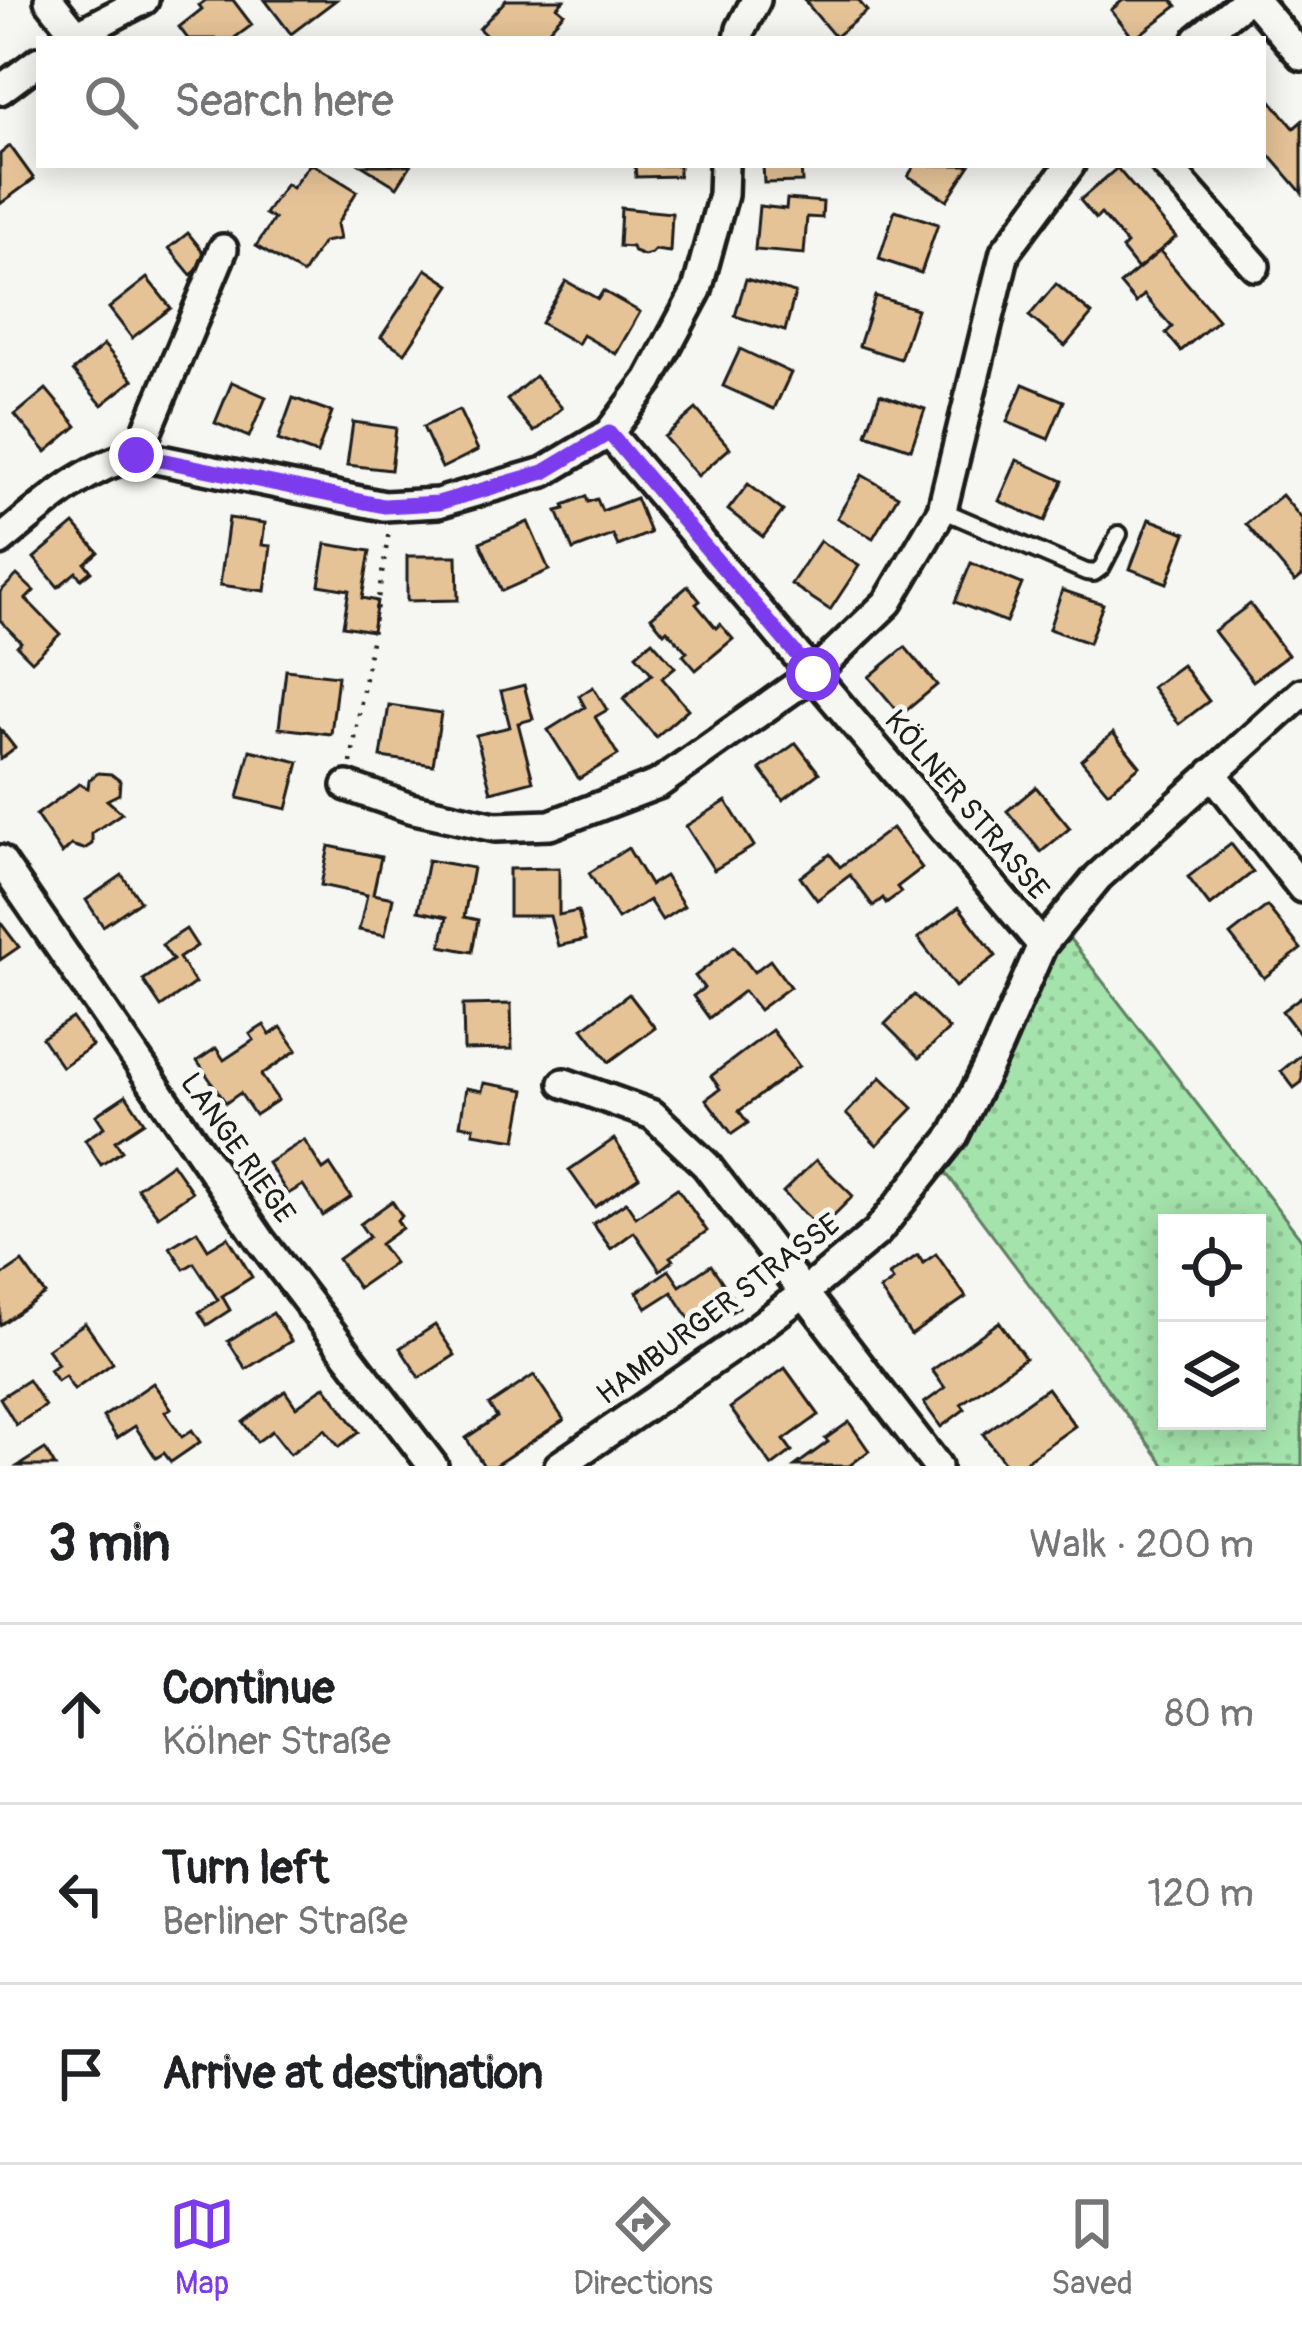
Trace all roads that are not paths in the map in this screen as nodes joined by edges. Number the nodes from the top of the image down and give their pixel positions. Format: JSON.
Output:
{"nodes":[{"id":1,"x":49,"y":0,"type":"edge"},
{"id":2,"x":143,"y":0,"type":"edge"},
{"id":3,"x":756,"y":0,"type":"edge"},
{"id":4,"x":1250,"y":0,"type":"edge"},
{"id":5,"x":71,"y":36,"type":"edge"},
{"id":6,"x":74,"y":36,"type":"edge"},
{"id":7,"x":740,"y":36,"type":"edge"},
{"id":8,"x":1202,"y":36,"type":"edge"},
{"id":9,"x":1302,"y":56,"type":"edge"},
{"id":10,"x":36,"y":63,"type":"edge"},
{"id":11,"x":0,"y":90,"type":"edge"},
{"id":12,"x":724,"y":168,"type":"edge"},
{"id":13,"x":1068,"y":168,"type":"edge"},
{"id":14,"x":1169,"y":168,"type":"edge"},
{"id":15,"x":223,"y":249,"type":"dead end"},
{"id":16,"x":1255,"y":266,"type":"dead end"},
{"id":17,"x":609,"y":433,"type":"junction"},
{"id":18,"x":136,"y":455,"type":"junction"},
{"id":19,"x":942,"y":510,"type":"junction"},
{"id":20,"x":1119,"y":534,"type":"dead end"},
{"id":21,"x":0,"y":541,"type":"edge"},
{"id":22,"x":813,"y":674,"type":"junction"},
{"id":23,"x":1302,"y":693,"type":"edge"},
{"id":24,"x":1212,"y":773,"type":"junction"},
{"id":25,"x":347,"y":786,"type":"road end"},
{"id":26,"x":0,"y":860,"type":"edge"},
{"id":27,"x":1302,"y":888,"type":"edge"},
{"id":28,"x":1042,"y":945,"type":"junction"},
{"id":29,"x":564,"y":1083,"type":"dead end"},
{"id":30,"x":806,"y":1292,"type":"junction"},
{"id":31,"x":433,"y":1466,"type":"edge"},
{"id":32,"x":559,"y":1466,"type":"edge"},
{"id":33,"x":937,"y":1466,"type":"edge"}],
"edges":[{"from":1,"to":5,"type":"street"},
{"from":2,"to":6,"type":"street"},
{"from":3,"to":7,"type":"street"},
{"from":4,"to":8,"type":"street"},
{"from":4,"to":9,"type":"street"},
{"from":10,"to":11,"type":"street"},
{"from":12,"to":17,"type":"street"},
{"from":13,"to":19,"type":"street"},
{"from":14,"to":16,"type":"street"},
{"from":15,"to":18,"type":"street"},
{"from":17,"to":18,"type":"street"},
{"from":17,"to":22,"type":"street","name":"KÖLNER STRASSE"},
{"from":18,"to":21,"type":"street"},
{"from":19,"to":20,"type":"lane"},
{"from":19,"to":22,"type":"street"},
{"from":22,"to":25,"type":"street"},
{"from":22,"to":28,"type":"street","name":"KÖLNER STRASSE"},
{"from":23,"to":24,"type":"street","name":"HAMBURGER STRASSE"},
{"from":24,"to":27,"type":"street"},
{"from":24,"to":28,"type":"street","name":"HAMBURGER STRASSE"},
{"from":26,"to":31,"type":"street","name":"LANGE RIEGE"},
{"from":28,"to":30,"type":"street","name":"HAMBURGER STRASSE"},
{"from":29,"to":30,"type":"street"},
{"from":30,"to":32,"type":"street","name":"HAMBURGER STRASSE"},
{"from":30,"to":33,"type":"street"}]}
